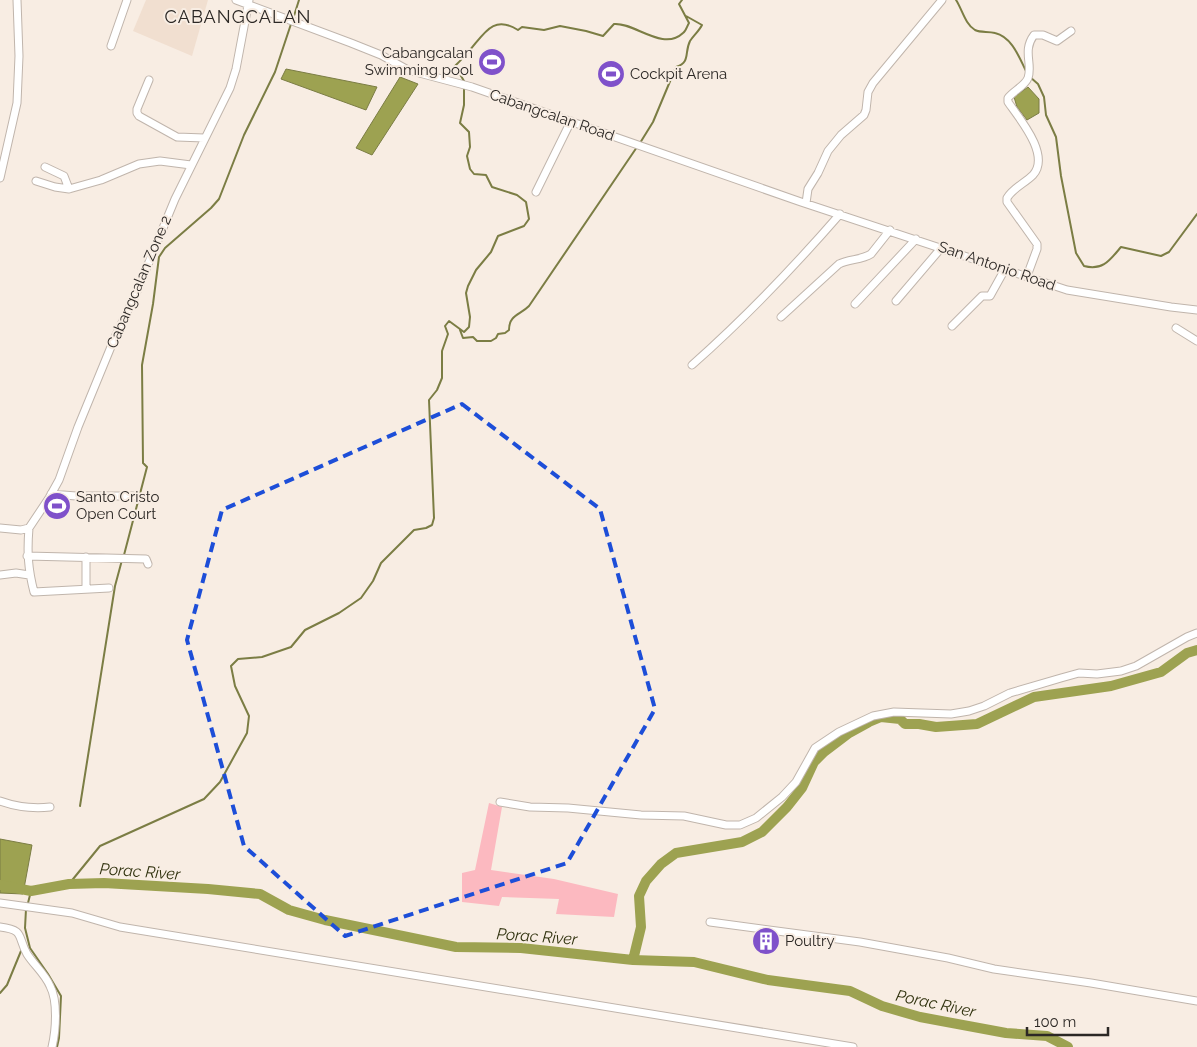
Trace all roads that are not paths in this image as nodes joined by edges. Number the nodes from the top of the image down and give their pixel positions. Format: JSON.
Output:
{"nodes":[{"id":1,"x":17,"y":0,"type":"edge"},
{"id":2,"x":127,"y":0,"type":"edge"},
{"id":3,"x":236,"y":0,"type":"edge"},
{"id":4,"x":942,"y":0,"type":"edge"},
{"id":5,"x":249,"y":2,"type":"edge"},
{"id":6,"x":1071,"y":31,"type":"dead end"},
{"id":7,"x":111,"y":46,"type":"dead end"},
{"id":8,"x":149,"y":80,"type":"dead end"},
{"id":9,"x":571,"y":121,"type":"junction"},
{"id":10,"x":204,"y":138,"type":"junction"},
{"id":11,"x":191,"y":165,"type":"junction"},
{"id":12,"x":45,"y":167,"type":"dead end"},
{"id":13,"x":0,"y":178,"type":"edge"},
{"id":14,"x":36,"y":181,"type":"dead end"},
{"id":15,"x":69,"y":189,"type":"junction"},
{"id":16,"x":536,"y":192,"type":"dead end"},
{"id":17,"x":804,"y":202,"type":"junction"},
{"id":18,"x":840,"y":214,"type":"junction"},
{"id":19,"x":890,"y":230,"type":"junction"},
{"id":20,"x":916,"y":239,"type":"junction"},
{"id":21,"x":942,"y":248,"type":"junction"},
{"id":22,"x":1005,"y":269,"type":"junction"},
{"id":23,"x":1027,"y":276,"type":"junction"},
{"id":24,"x":896,"y":301,"type":"dead end"},
{"id":25,"x":855,"y":304,"type":"dead end"},
{"id":26,"x":1197,"y":310,"type":"edge"},
{"id":27,"x":781,"y":317,"type":"dead end"},
{"id":28,"x":952,"y":326,"type":"dead end"},
{"id":29,"x":1176,"y":328,"type":"dead end"},
{"id":30,"x":1197,"y":341,"type":"edge"},
{"id":31,"x":692,"y":365,"type":"dead end"},
{"id":32,"x":51,"y":494,"type":"junction"},
{"id":33,"x":133,"y":496,"type":"dead end"},
{"id":34,"x":0,"y":528,"type":"edge"},
{"id":35,"x":29,"y":528,"type":"junction"},
{"id":36,"x":27,"y":556,"type":"junction"},
{"id":37,"x":86,"y":557,"type":"junction"},
{"id":38,"x":148,"y":564,"type":"dead end"},
{"id":39,"x":30,"y":574,"type":"junction"},
{"id":40,"x":0,"y":575,"type":"edge"},
{"id":41,"x":109,"y":588,"type":"dead end"},
{"id":42,"x":86,"y":589,"type":"junction"},
{"id":43,"x":1197,"y":633,"type":"edge"},
{"id":44,"x":0,"y":801,"type":"edge"},
{"id":45,"x":500,"y":802,"type":"dead end"},
{"id":46,"x":50,"y":807,"type":"dead end"},
{"id":47,"x":0,"y":903,"type":"edge"},
{"id":48,"x":710,"y":922,"type":"dead end"},
{"id":49,"x":0,"y":927,"type":"edge"},
{"id":50,"x":1197,"y":1001,"type":"edge"},
{"id":51,"x":52,"y":1047,"type":"edge"},
{"id":52,"x":853,"y":1047,"type":"edge"}],
"edges":[{"from":1,"to":13,"type":"street"},
{"from":2,"to":7,"type":"street"},
{"from":3,"to":5,"type":"street","name":"Cabangcalan Road"},
{"from":4,"to":17,"type":"street"},
{"from":5,"to":9,"type":"street","name":"Cabangcalan Road"},
{"from":5,"to":10,"type":"street","name":"Cabangcalan Zone 2"},
{"from":6,"to":23,"type":"street"},
{"from":8,"to":10,"type":"street"},
{"from":9,"to":16,"type":"street"},
{"from":9,"to":17,"type":"street","name":"Cabangcalan Road"},
{"from":10,"to":11,"type":"street","name":"Cabangcalan Zone 2"},
{"from":11,"to":15,"type":"street"},
{"from":11,"to":32,"type":"street","name":"Cabangcalan Zone 2"},
{"from":12,"to":15,"type":"street"},
{"from":14,"to":15,"type":"street"},
{"from":17,"to":18,"type":"street","name":"San Antonio Road"},
{"from":18,"to":19,"type":"street","name":"San Antonio Road"},
{"from":18,"to":31,"type":"street"},
{"from":19,"to":20,"type":"street","name":"San Antonio Road"},
{"from":19,"to":27,"type":"street"},
{"from":20,"to":21,"type":"street","name":"San Antonio Road"},
{"from":20,"to":25,"type":"street"},
{"from":21,"to":22,"type":"street","name":"San Antonio Road"},
{"from":21,"to":24,"type":"street"},
{"from":22,"to":23,"type":"street","name":"San Antonio Road"},
{"from":22,"to":28,"type":"street"},
{"from":23,"to":26,"type":"street","name":"San Antonio Road"},
{"from":29,"to":30,"type":"street"},
{"from":32,"to":33,"type":"street"},
{"from":32,"to":35,"type":"street","name":"Cabangcalan Zone 2"},
{"from":34,"to":35,"type":"street"},
{"from":35,"to":36,"type":"street"},
{"from":36,"to":37,"type":"street"},
{"from":36,"to":39,"type":"street"},
{"from":37,"to":38,"type":"street"},
{"from":37,"to":42,"type":"street"},
{"from":39,"to":40,"type":"street"},
{"from":39,"to":42,"type":"street"},
{"from":41,"to":42,"type":"street"},
{"from":43,"to":45,"type":"street"},
{"from":44,"to":46,"type":"street"},
{"from":47,"to":52,"type":"street"},
{"from":48,"to":50,"type":"street"},
{"from":49,"to":51,"type":"street"}]}
